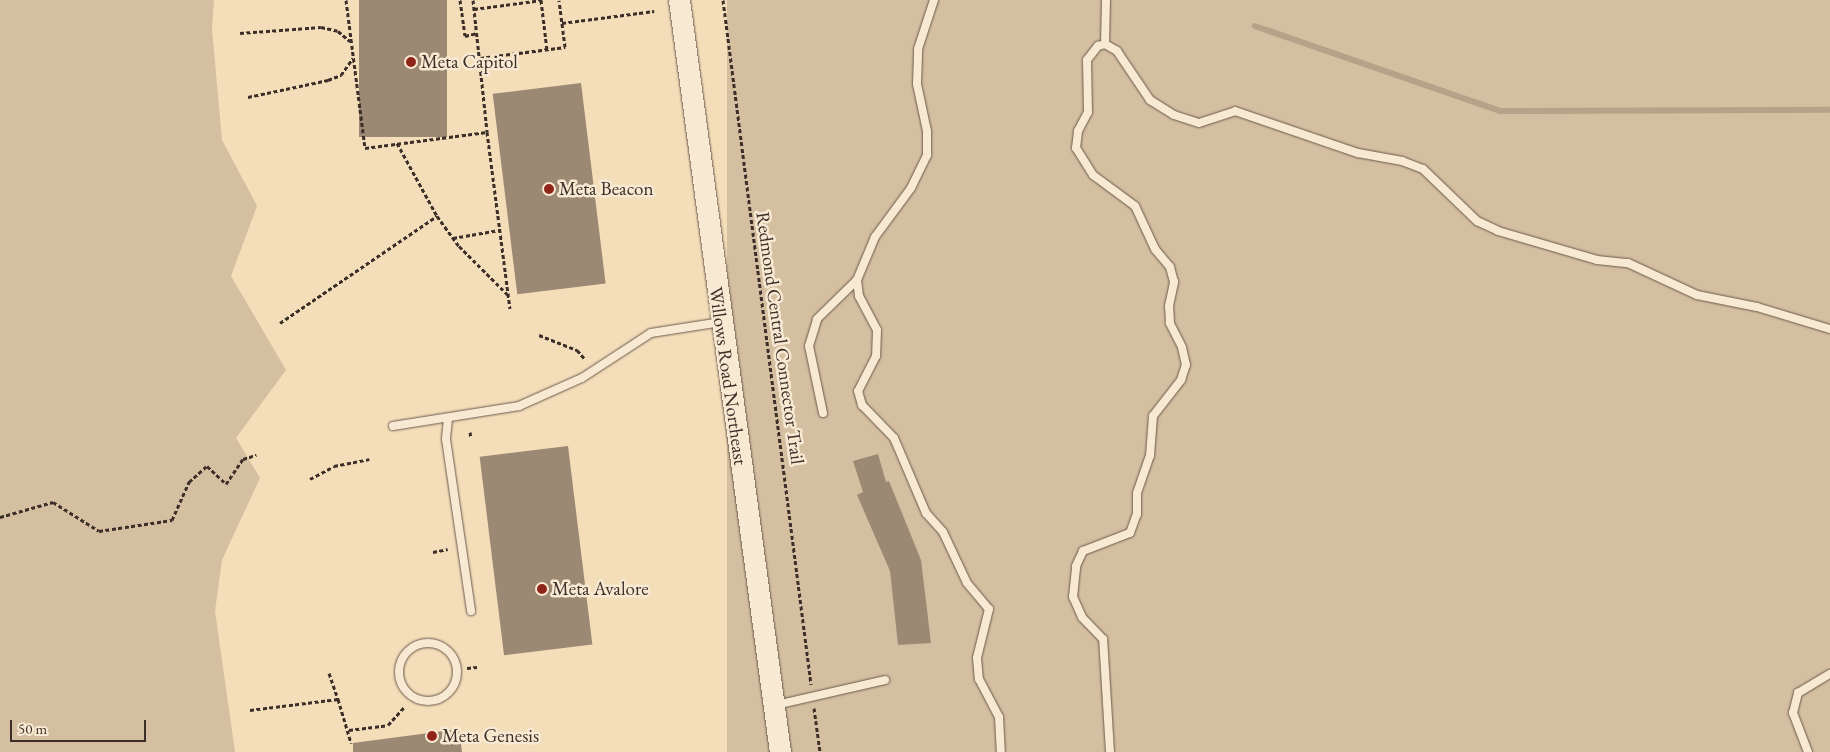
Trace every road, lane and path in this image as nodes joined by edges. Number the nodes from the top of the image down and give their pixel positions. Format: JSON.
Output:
{"nodes":[{"id":1,"x":346,"y":0,"type":"edge"},
{"id":2,"x":460,"y":0,"type":"edge"},
{"id":3,"x":473,"y":0,"type":"edge"},
{"id":4,"x":542,"y":0,"type":"edge"},
{"id":5,"x":559,"y":0,"type":"edge"},
{"id":6,"x":679,"y":0,"type":"edge"},
{"id":7,"x":723,"y":0,"type":"edge"},
{"id":8,"x":934,"y":0,"type":"edge"},
{"id":9,"x":1106,"y":0,"type":"edge"},
{"id":10,"x":517,"y":2,"type":"edge"},
{"id":11,"x":474,"y":9,"type":"junction"},
{"id":12,"x":654,"y":11,"type":"dead end"},
{"id":13,"x":562,"y":23,"type":"junction"},
{"id":14,"x":240,"y":33,"type":"dead end"},
{"id":15,"x":477,"y":33,"type":"junction"},
{"id":16,"x":351,"y":42,"type":"junction"},
{"id":17,"x":1105,"y":44,"type":"junction"},
{"id":18,"x":547,"y":50,"type":"junction"},
{"id":19,"x":353,"y":58,"type":"junction"},
{"id":20,"x":480,"y":58,"type":"junction"},
{"id":21,"x":248,"y":97,"type":"dead end"},
{"id":22,"x":487,"y":132,"type":"junction"},
{"id":23,"x":397,"y":143,"type":"junction"},
{"id":24,"x":437,"y":216,"type":"junction"},
{"id":25,"x":500,"y":230,"type":"junction"},
{"id":26,"x":453,"y":238,"type":"junction"},
{"id":27,"x":857,"y":280,"type":"junction"},
{"id":28,"x":508,"y":295,"type":"junction"},
{"id":29,"x":510,"y":309,"type":"dead end"},
{"id":30,"x":720,"y":322,"type":"junction"},
{"id":31,"x":280,"y":323,"type":"dead end"},
{"id":32,"x":1830,"y":329,"type":"edge"},
{"id":33,"x":539,"y":335,"type":"dead end"},
{"id":34,"x":584,"y":358,"type":"dead end"},
{"id":35,"x":823,"y":413,"type":"dead end"},
{"id":36,"x":448,"y":419,"type":"junction"},
{"id":37,"x":393,"y":426,"type":"dead end"},
{"id":38,"x":470,"y":432,"type":"dead end"},
{"id":39,"x":471,"y":438,"type":"dead end"},
{"id":40,"x":256,"y":455,"type":"dead end"},
{"id":41,"x":370,"y":459,"type":"dead end"},
{"id":42,"x":310,"y":479,"type":"dead end"},
{"id":43,"x":0,"y":517,"type":"edge"},
{"id":44,"x":448,"y":549,"type":"dead end"},
{"id":45,"x":433,"y":552,"type":"dead end"},
{"id":46,"x":472,"y":611,"type":"dead end"},
{"id":47,"x":477,"y":667,"type":"dead end"},
{"id":48,"x":467,"y":668,"type":"dead end"},
{"id":49,"x":328,"y":673,"type":"dead end"},
{"id":50,"x":1830,"y":674,"type":"edge"},
{"id":51,"x":811,"y":680,"type":"dead end"},
{"id":52,"x":885,"y":680,"type":"dead end"},
{"id":53,"x":338,"y":699,"type":"junction"},
{"id":54,"x":433,"y":701,"type":"joint"},
{"id":55,"x":306,"y":703,"type":"junction"},
{"id":56,"x":405,"y":706,"type":"dead end"},
{"id":57,"x":774,"y":706,"type":"junction"},
{"id":58,"x":306,"y":708,"type":"dead end"},
{"id":59,"x":250,"y":710,"type":"dead end"},
{"id":60,"x":814,"y":712,"type":"dead end"},
{"id":61,"x":349,"y":730,"type":"junction"},
{"id":62,"x":351,"y":743,"type":"dead end"},
{"id":63,"x":780,"y":752,"type":"edge"},
{"id":64,"x":820,"y":752,"type":"edge"},
{"id":65,"x":1001,"y":752,"type":"edge"},
{"id":66,"x":1110,"y":752,"type":"edge"},
{"id":67,"x":1808,"y":752,"type":"edge"}],
"edges":[{"from":1,"to":16,"type":"path"},
{"from":2,"to":15,"type":"path"},
{"from":3,"to":11,"type":"path"},
{"from":4,"to":10,"type":"path"},
{"from":4,"to":18,"type":"path"},
{"from":5,"to":13,"type":"path"},
{"from":6,"to":30,"type":"main road","name":"Willows Road Northeast"},
{"from":7,"to":51,"type":"path","name":"Redmond Central Connector Trail"},
{"from":8,"to":27,"type":"lane"},
{"from":9,"to":17,"type":"lane"},
{"from":10,"to":11,"type":"path"},
{"from":11,"to":15,"type":"path"},
{"from":12,"to":13,"type":"path"},
{"from":13,"to":18,"type":"path"},
{"from":14,"to":16,"type":"path"},
{"from":15,"to":20,"type":"path"},
{"from":16,"to":19,"type":"path"},
{"from":17,"to":32,"type":"lane"},
{"from":17,"to":66,"type":"lane"},
{"from":18,"to":20,"type":"path"},
{"from":19,"to":21,"type":"path"},
{"from":19,"to":23,"type":"path"},
{"from":20,"to":22,"type":"path"},
{"from":22,"to":23,"type":"path"},
{"from":22,"to":25,"type":"path"},
{"from":23,"to":24,"type":"path"},
{"from":24,"to":26,"type":"path"},
{"from":24,"to":31,"type":"path"},
{"from":25,"to":26,"type":"path"},
{"from":25,"to":28,"type":"path"},
{"from":26,"to":28,"type":"path"},
{"from":27,"to":35,"type":"lane"},
{"from":27,"to":65,"type":"lane"},
{"from":28,"to":29,"type":"path"},
{"from":30,"to":36,"type":"lane"},
{"from":30,"to":57,"type":"main road","name":"Willows Road Northeast"},
{"from":33,"to":34,"type":"path"},
{"from":36,"to":37,"type":"lane"},
{"from":36,"to":46,"type":"lane"},
{"from":38,"to":39,"type":"path"},
{"from":40,"to":43,"type":"path"},
{"from":41,"to":42,"type":"path"},
{"from":44,"to":45,"type":"path"},
{"from":47,"to":48,"type":"path"},
{"from":49,"to":53,"type":"path"},
{"from":50,"to":67,"type":"lane"},
{"from":52,"to":57,"type":"lane"},
{"from":53,"to":55,"type":"path"},
{"from":53,"to":61,"type":"path"},
{"from":54,"to":54,"type":"lane"},
{"from":55,"to":58,"type":"path"},
{"from":55,"to":59,"type":"path"},
{"from":56,"to":61,"type":"path"},
{"from":57,"to":63,"type":"main road","name":"Willows Road Northeast"},
{"from":60,"to":64,"type":"path"},
{"from":61,"to":62,"type":"path"}]}
